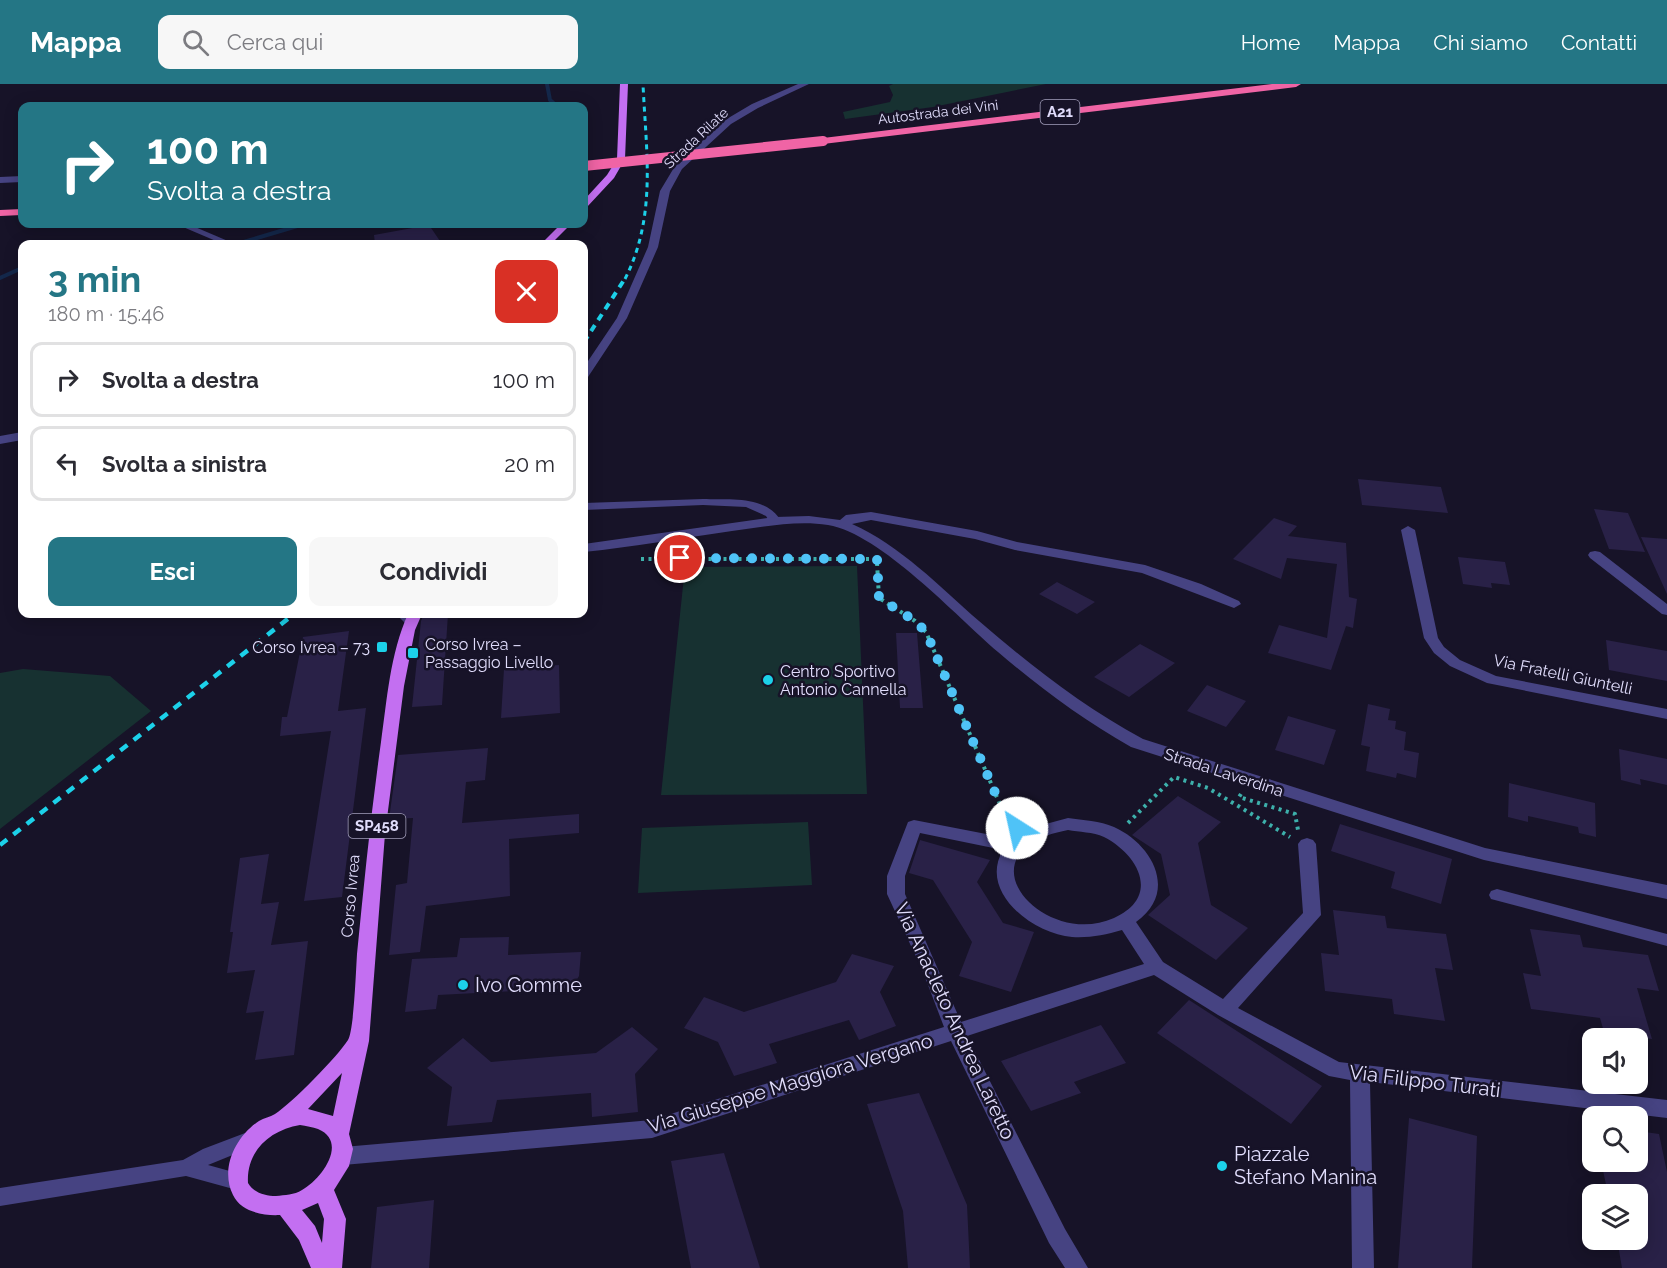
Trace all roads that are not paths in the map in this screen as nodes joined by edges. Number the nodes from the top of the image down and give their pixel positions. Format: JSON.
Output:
{"nodes":[{"id":1,"x":624,"y":84,"type":"edge"},
{"id":2,"x":805,"y":84,"type":"edge"},
{"id":3,"x":1296,"y":84,"type":"edge"},
{"id":4,"x":1083,"y":98,"type":"dead end"},
{"id":5,"x":820,"y":138,"type":"junction"},
{"id":6,"x":588,"y":158,"type":"edge"},
{"id":7,"x":588,"y":166,"type":"edge"},
{"id":8,"x":18,"y":179,"type":"edge"},
{"id":9,"x":0,"y":180,"type":"edge"},
{"id":10,"x":588,"y":201,"type":"edge"},
{"id":11,"x":18,"y":204,"type":"edge"},
{"id":12,"x":0,"y":205,"type":"edge"},
{"id":13,"x":18,"y":212,"type":"edge"},
{"id":14,"x":0,"y":213,"type":"edge"},
{"id":15,"x":192,"y":228,"type":"edge"},
{"id":16,"x":206,"y":228,"type":"edge"},
{"id":17,"x":562,"y":228,"type":"edge"},
{"id":18,"x":216,"y":237,"type":"junction"},
{"id":19,"x":222,"y":240,"type":"edge"},
{"id":20,"x":550,"y":240,"type":"edge"},
{"id":21,"x":588,"y":369,"type":"edge"},
{"id":22,"x":18,"y":437,"type":"edge"},
{"id":23,"x":0,"y":440,"type":"edge"},
{"id":24,"x":588,"y":507,"type":"edge"},
{"id":25,"x":775,"y":521,"type":"junction"},
{"id":26,"x":842,"y":525,"type":"junction"},
{"id":27,"x":1408,"y":530,"type":"dead end"},
{"id":28,"x":588,"y":547,"type":"edge"},
{"id":29,"x":1595,"y":555,"type":"dead end"},
{"id":30,"x":1234,"y":604,"type":"dead end"},
{"id":31,"x":1667,"y":611,"type":"edge"},
{"id":32,"x":409,"y":618,"type":"edge"},
{"id":33,"x":1667,"y":714,"type":"edge"},
{"id":34,"x":1304,"y":843,"type":"road end"},
{"id":35,"x":1014,"y":846,"type":"junction"},
{"id":36,"x":1667,"y":892,"type":"edge"},
{"id":37,"x":1497,"y":894,"type":"dead end"},
{"id":38,"x":1126,"y":922,"type":"junction"},
{"id":39,"x":1667,"y":940,"type":"edge"},
{"id":40,"x":1156,"y":967,"type":"junction"},
{"id":41,"x":1225,"y":1010,"type":"junction"},
{"id":42,"x":956,"y":1032,"type":"junction"},
{"id":43,"x":359,"y":1041,"type":"junction"},
{"id":44,"x":1360,"y":1074,"type":"junction"},
{"id":45,"x":1667,"y":1109,"type":"edge"},
{"id":46,"x":283,"y":1119,"type":"junction"},
{"id":47,"x":339,"y":1133,"type":"junction"},
{"id":48,"x":253,"y":1138,"type":"junction"},
{"id":49,"x":343,"y":1155,"type":"junction"},
{"id":50,"x":186,"y":1167,"type":"junction"},
{"id":51,"x":237,"y":1181,"type":"junction"},
{"id":52,"x":323,"y":1188,"type":"junction"},
{"id":53,"x":0,"y":1197,"type":"edge"},
{"id":54,"x":286,"y":1206,"type":"junction"},
{"id":55,"x":322,"y":1268,"type":"edge"},
{"id":56,"x":332,"y":1268,"type":"edge"},
{"id":57,"x":1077,"y":1268,"type":"edge"},
{"id":58,"x":1363,"y":1268,"type":"edge"}],
"edges":[{"from":1,"to":10,"type":"main road"},
{"from":2,"to":21,"type":"street","name":"Strada Rilate"},
{"from":3,"to":5,"type":"highway","name":"Autostrada dei Vini","number":"A21"},
{"from":4,"to":5,"type":"highway","name":"Autostrada dei Vini","number":"A21"},
{"from":5,"to":6,"type":"highway","name":"Autostrada dei Vini","number":"A21"},
{"from":5,"to":7,"type":"highway","name":"Autostrada dei Vini","number":"A21","bridge":true},
{"from":8,"to":9,"type":"street"},
{"from":11,"to":12,"type":"highway"},
{"from":13,"to":14,"type":"highway"},
{"from":15,"to":18,"type":"street"},
{"from":16,"to":18,"type":"street"},
{"from":17,"to":20,"type":"main road"},
{"from":18,"to":19,"type":"street"},
{"from":22,"to":23,"type":"street"},
{"from":24,"to":25,"type":"lane"},
{"from":25,"to":26,"type":"street","name":"Strada Laverdina"},
{"from":25,"to":28,"type":"street","name":"Strada Laverdina"},
{"from":26,"to":30,"type":"street","name":"Strada Laverdina"},
{"from":26,"to":36,"type":"street","name":"Strada Laverdina"},
{"from":27,"to":33,"type":"street","name":"Via Fratelli Giuntelli"},
{"from":29,"to":31,"type":"street"},
{"from":32,"to":43,"type":"main road","name":"Corso Ivrea","number":"SP458"},
{"from":34,"to":41,"type":"street"},
{"from":35,"to":38,"type":"street"},
{"from":35,"to":38,"type":"street"},
{"from":35,"to":42,"type":"street","name":"Via Anacleto Andrea Laretto"},
{"from":37,"to":39,"type":"lane"},
{"from":38,"to":40,"type":"street","name":"Via Filippo Turati"},
{"from":40,"to":41,"type":"street","name":"Via Filippo Turati"},
{"from":40,"to":42,"type":"street","name":"Via Giuseppe Maggiora Vergano"},
{"from":41,"to":44,"type":"street","name":"Via Filippo Turati"},
{"from":42,"to":49,"type":"street","name":"Via Giuseppe Maggiora Vergano"},
{"from":42,"to":57,"type":"street","name":"Via Anacleto Andrea Laretto"},
{"from":43,"to":46,"type":"main road"},
{"from":43,"to":47,"type":"main road","name":"Corso Ivrea","number":"SP458"},
{"from":44,"to":45,"type":"street","name":"Via Filippo Turati"},
{"from":44,"to":58,"type":"street"},
{"from":46,"to":47,"type":"main road"},
{"from":46,"to":48,"type":"main road"},
{"from":47,"to":49,"type":"main road","name":"Corso Ivrea","number":"SP458"},
{"from":48,"to":50,"type":"lane"},
{"from":48,"to":51,"type":"main road"},
{"from":49,"to":52,"type":"main road"},
{"from":50,"to":51,"type":"lane"},
{"from":50,"to":53,"type":"lane"},
{"from":51,"to":54,"type":"main road"},
{"from":52,"to":54,"type":"main road"},
{"from":52,"to":56,"type":"main road"},
{"from":54,"to":55,"type":"main road"}]}
